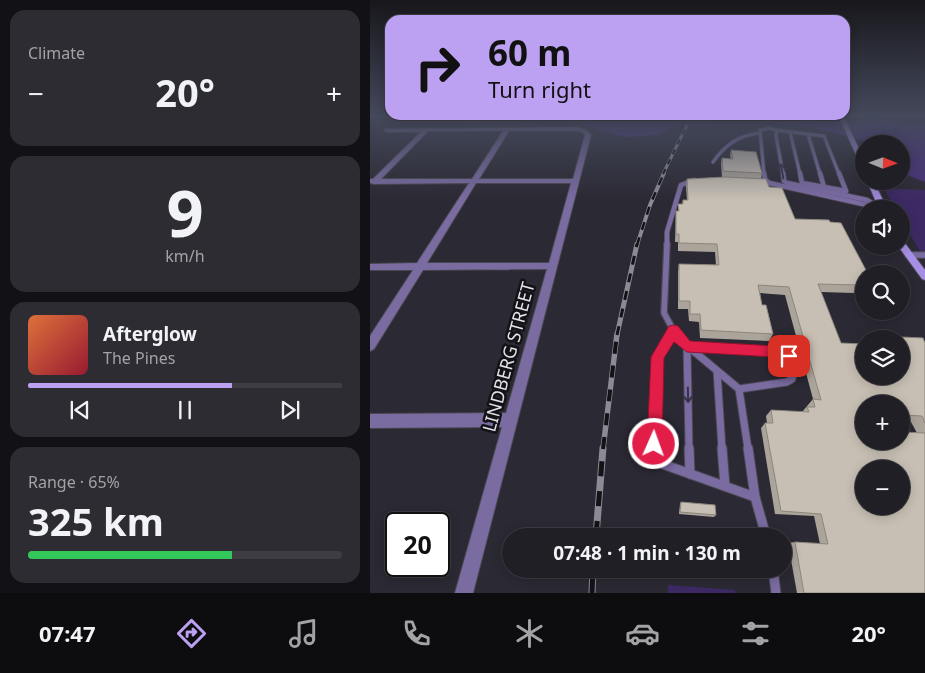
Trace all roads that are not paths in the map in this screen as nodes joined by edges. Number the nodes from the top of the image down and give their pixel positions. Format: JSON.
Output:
{"nodes":[{"id":1,"x":411,"y":145,"type":"edge"},
{"id":2,"x":496,"y":145,"type":"edge"},
{"id":3,"x":585,"y":145,"type":"edge"},
{"id":4,"x":727,"y":145,"type":"edge"},
{"id":5,"x":761,"y":145,"type":"edge"},
{"id":6,"x":778,"y":145,"type":"edge"},
{"id":7,"x":792,"y":145,"type":"edge"},
{"id":8,"x":811,"y":145,"type":"edge"},
{"id":9,"x":827,"y":145,"type":"edge"},
{"id":10,"x":713,"y":162,"type":"dead end"},
{"id":11,"x":701,"y":180,"type":"edge"},
{"id":12,"x":474,"y":181,"type":"junction"},
{"id":13,"x":575,"y":181,"type":"junction"},
{"id":14,"x":372,"y":182,"type":"edge"},
{"id":15,"x":758,"y":183,"type":"edge"},
{"id":16,"x":768,"y":183,"type":"junction"},
{"id":17,"x":800,"y":185,"type":"junction"},
{"id":18,"x":824,"y":187,"type":"junction"},
{"id":19,"x":867,"y":200,"type":"edge"},
{"id":20,"x":855,"y":202,"type":"edge"},
{"id":21,"x":908,"y":255,"type":"edge"},
{"id":22,"x":910,"y":255,"type":"edge"},
{"id":23,"x":925,"y":255,"type":"edge"},
{"id":24,"x":420,"y":266,"type":"junction"},
{"id":25,"x":552,"y":266,"type":"junction"},
{"id":26,"x":370,"y":267,"type":"edge"},
{"id":27,"x":925,"y":277,"type":"edge"},
{"id":28,"x":674,"y":330,"type":"junction"},
{"id":29,"x":370,"y":346,"type":"edge"},
{"id":30,"x":687,"y":346,"type":"junction"},
{"id":31,"x":717,"y":371,"type":"junction"},
{"id":32,"x":739,"y":388,"type":"junction"},
{"id":33,"x":511,"y":420,"type":"junction"},
{"id":34,"x":370,"y":421,"type":"edge"},
{"id":35,"x":690,"y":474,"type":"junction"},
{"id":36,"x":725,"y":486,"type":"junction"},
{"id":37,"x":755,"y":497,"type":"junction"},
{"id":38,"x":764,"y":528,"type":"edge"},
{"id":39,"x":774,"y":578,"type":"edge"},
{"id":40,"x":464,"y":593,"type":"edge"},
{"id":41,"x":776,"y":593,"type":"edge"}],
"edges":[{"from":1,"to":14,"type":"street"},
{"from":2,"to":12,"type":"street"},
{"from":3,"to":13,"type":"street","name":"LINDBERG STREET"},
{"from":4,"to":10,"type":"lane"},
{"from":5,"to":16,"type":"lane"},
{"from":17,"to":6,"type":"lane","one_way":true},
{"from":7,"to":17,"type":"lane"},
{"from":8,"to":18,"type":"lane"},
{"from":9,"to":18,"type":"lane"},
{"from":11,"to":28,"type":"lane"},
{"from":12,"to":13,"type":"street"},
{"from":12,"to":14,"type":"street"},
{"from":12,"to":24,"type":"street"},
{"from":13,"to":25,"type":"street","name":"LINDBERG STREET"},
{"from":15,"to":16,"type":"lane"},
{"from":16,"to":20,"type":"lane"},
{"from":17,"to":18,"type":"lane"},
{"from":17,"to":19,"type":"lane"},
{"from":21,"to":27,"type":"main road"},
{"from":22,"to":23,"type":"lane"},
{"from":24,"to":25,"type":"street"},
{"from":24,"to":26,"type":"street"},
{"from":24,"to":29,"type":"street"},
{"from":25,"to":33,"type":"street","name":"LINDBERG STREET"},
{"from":28,"to":30,"type":"lane"},
{"from":28,"to":35,"type":"lane"},
{"from":30,"to":31,"type":"lane"},
{"from":30,"to":32,"type":"lane"},
{"from":30,"to":35,"type":"lane","one_way":true},
{"from":31,"to":32,"type":"lane"},
{"from":31,"to":36,"type":"lane"},
{"from":32,"to":37,"type":"lane"},
{"from":33,"to":34,"type":"street"},
{"from":33,"to":40,"type":"street","name":"LINDBERG STREET"},
{"from":35,"to":36,"type":"lane"},
{"from":36,"to":37,"type":"lane"},
{"from":37,"to":38,"type":"lane"},
{"from":39,"to":41,"type":"lane"}]}
